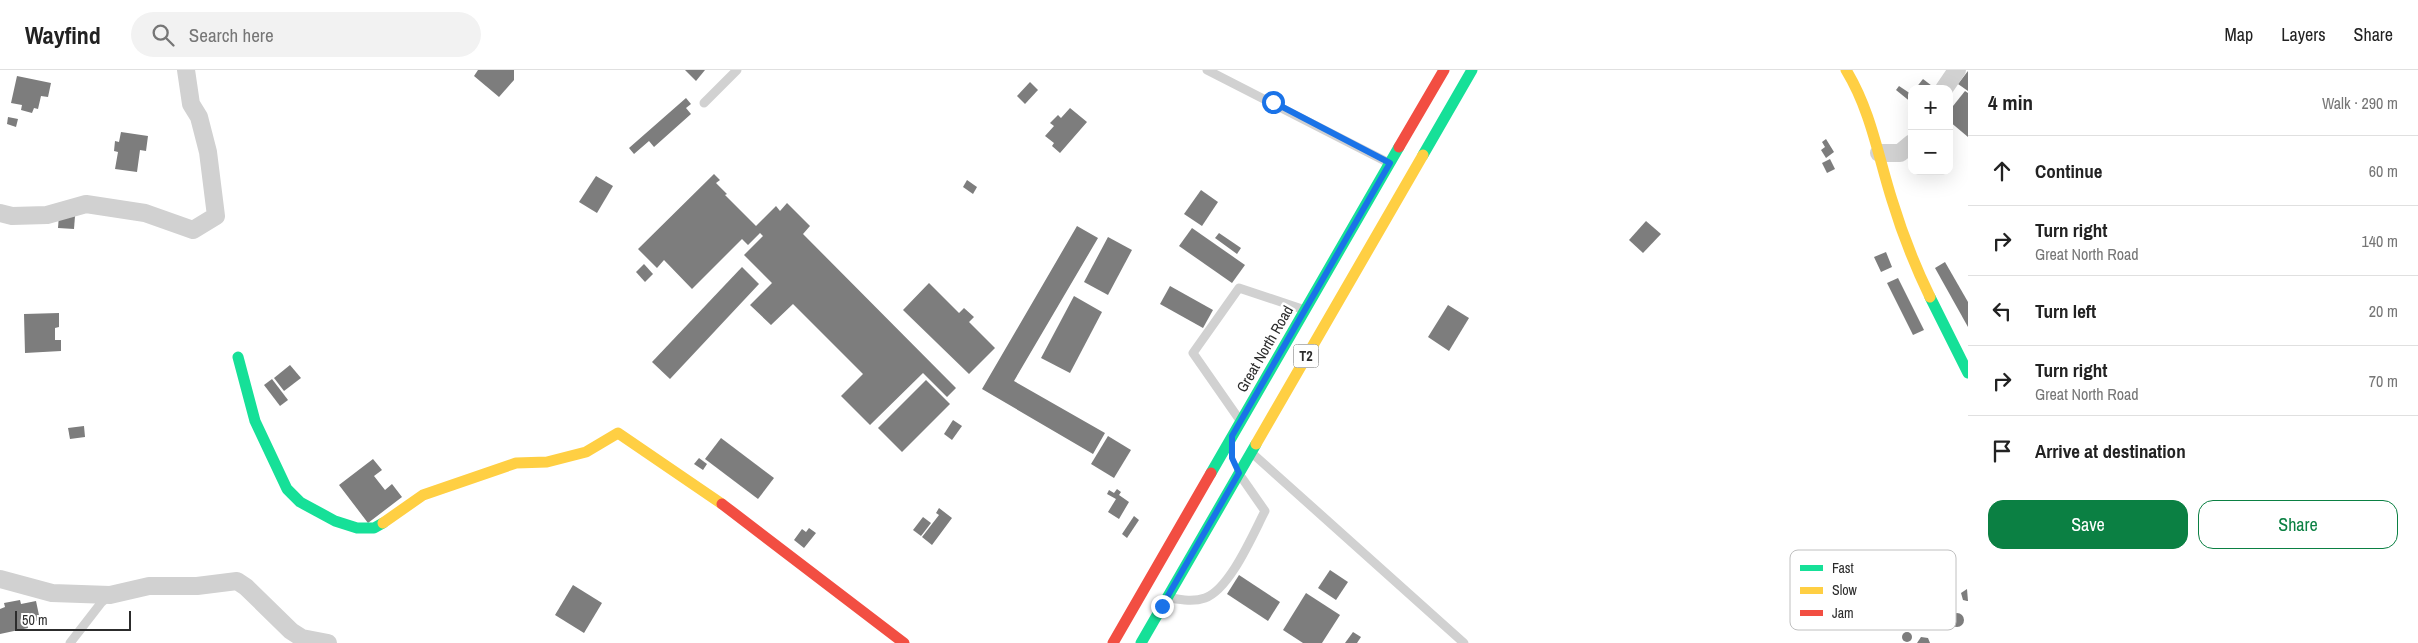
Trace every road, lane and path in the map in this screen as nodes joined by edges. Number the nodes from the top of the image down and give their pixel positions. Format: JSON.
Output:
{"nodes":[{"id":1,"x":186,"y":70,"type":"edge"},
{"id":2,"x":737,"y":70,"type":"edge"},
{"id":3,"x":1207,"y":70,"type":"edge"},
{"id":4,"x":1444,"y":70,"type":"edge"},
{"id":5,"x":1472,"y":70,"type":"edge"},
{"id":6,"x":1846,"y":70,"type":"edge"},
{"id":7,"x":1957,"y":70,"type":"edge"},
{"id":8,"x":1947,"y":85,"type":"edge"},
{"id":9,"x":704,"y":103,"type":"dead end"},
{"id":10,"x":1908,"y":147,"type":"edge"},
{"id":11,"x":1879,"y":153,"type":"junction"},
{"id":12,"x":1390,"y":163,"type":"junction"},
{"id":13,"x":0,"y":213,"type":"edge"},
{"id":14,"x":1305,"y":310,"type":"junction"},
{"id":15,"x":238,"y":357,"type":"dead end"},
{"id":16,"x":1968,"y":373,"type":"edge"},
{"id":17,"x":1240,"y":422,"type":"junction"},
{"id":18,"x":1241,"y":444,"type":"junction"},
{"id":19,"x":1235,"y":466,"type":"junction"},
{"id":20,"x":0,"y":579,"type":"edge"},
{"id":21,"x":110,"y":595,"type":"junction"},
{"id":22,"x":1154,"y":596,"type":"junction"},
{"id":23,"x":70,"y":643,"type":"edge"},
{"id":24,"x":328,"y":643,"type":"edge"},
{"id":25,"x":904,"y":643,"type":"edge"},
{"id":26,"x":1113,"y":643,"type":"edge"},
{"id":27,"x":1141,"y":643,"type":"edge"},
{"id":28,"x":1464,"y":643,"type":"edge"}],
"edges":[{"from":1,"to":13,"type":"street"},
{"from":2,"to":9,"type":"lane"},
{"from":3,"to":12,"type":"lane"},
{"from":4,"to":12,"type":"main road","name":"Great North Road","number":"T2"},
{"from":5,"to":18,"type":"main road","name":"Great North Road","number":"T2"},
{"from":6,"to":11,"type":"main road"},
{"from":7,"to":8,"type":"street"},
{"from":10,"to":11,"type":"street"},
{"from":11,"to":16,"type":"main road"},
{"from":12,"to":14,"type":"main road","name":"Great North Road","number":"T2"},
{"from":14,"to":17,"type":"main road","name":"Great North Road","number":"T2"},
{"from":14,"to":17,"type":"lane"},
{"from":15,"to":25,"type":"main road"},
{"from":17,"to":18,"type":"main road","name":"Great North Road","number":"T2"},
{"from":18,"to":19,"type":"main road","name":"Great North Road","number":"T2"},
{"from":18,"to":19,"type":"lane"},
{"from":18,"to":22,"type":"main road","name":"Great North Road","number":"T2"},
{"from":18,"to":28,"type":"lane"},
{"from":19,"to":22,"type":"main road","name":"Great North Road","number":"T2"},
{"from":19,"to":22,"type":"lane"},
{"from":20,"to":21,"type":"street"},
{"from":21,"to":23,"type":"lane"},
{"from":21,"to":24,"type":"street"},
{"from":22,"to":26,"type":"main road","name":"Great North Road","number":"T2"},
{"from":22,"to":27,"type":"main road","name":"Great North Road","number":"T2"}]}
